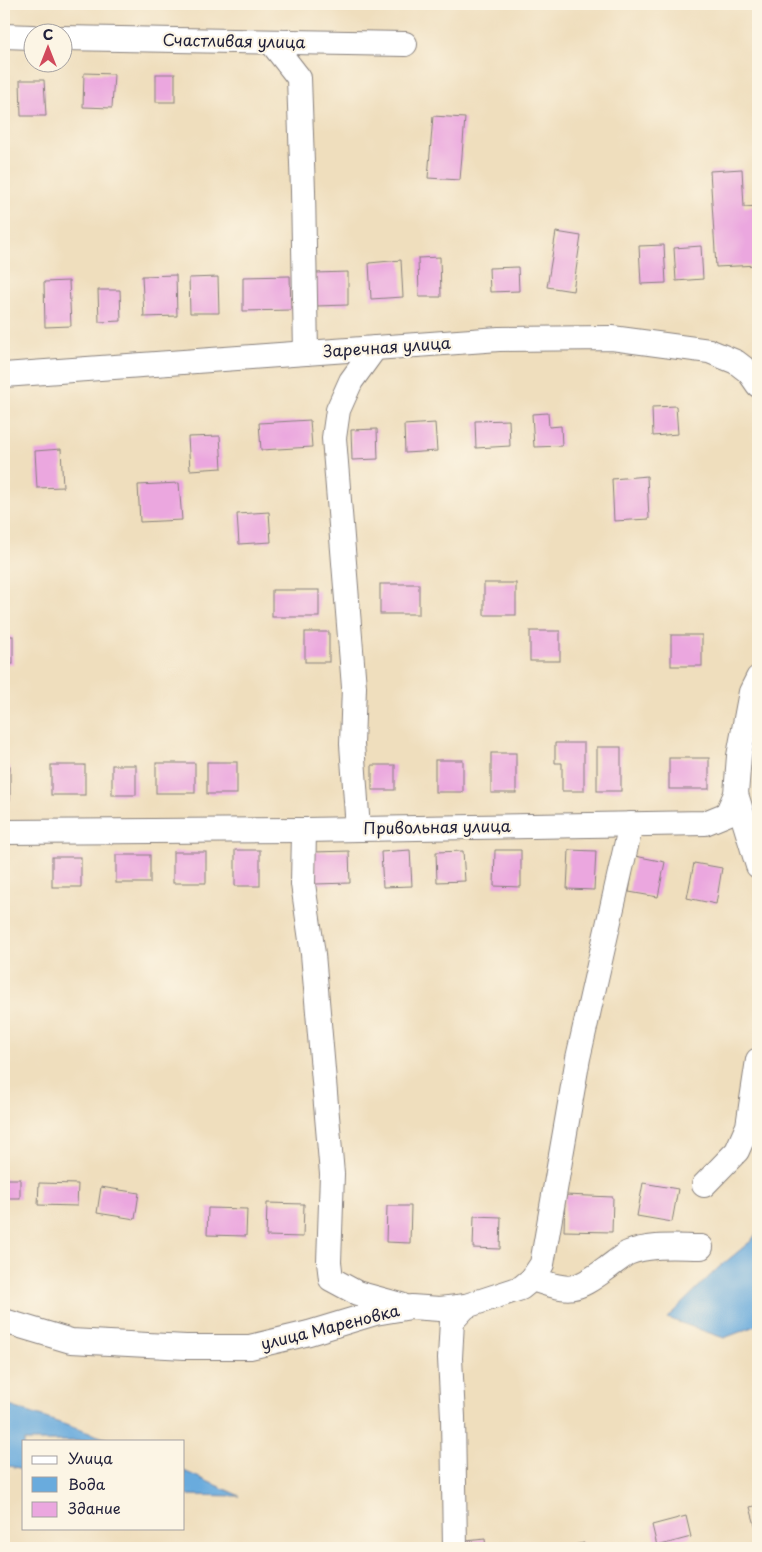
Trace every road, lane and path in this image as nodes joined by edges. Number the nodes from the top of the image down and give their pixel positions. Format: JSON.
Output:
{"nodes":[{"id":1,"x":4,"y":36,"type":"edge"},
{"id":2,"x":22,"y":37,"type":"edge"},
{"id":3,"x":72,"y":38,"type":"edge"},
{"id":4,"x":271,"y":42,"type":"junction"},
{"id":5,"x":405,"y":44,"type":"dead end"},
{"id":6,"x":375,"y":348,"type":"junction"},
{"id":7,"x":306,"y":353,"type":"junction"},
{"id":8,"x":4,"y":375,"type":"edge"},
{"id":9,"x":758,"y":385,"type":"edge"},
{"id":10,"x":758,"y":678,"type":"edge"},
{"id":11,"x":736,"y":794,"type":"junction"},
{"id":12,"x":631,"y":824,"type":"junction"},
{"id":13,"x":358,"y":829,"type":"junction"},
{"id":14,"x":304,"y":830,"type":"junction"},
{"id":15,"x":4,"y":832,"type":"edge"},
{"id":16,"x":758,"y":866,"type":"edge"},
{"id":17,"x":758,"y":1060,"type":"edge"},
{"id":18,"x":704,"y":1185,"type":"dead end"},
{"id":19,"x":701,"y":1247,"type":"dead end"},
{"id":20,"x":532,"y":1279,"type":"junction"},
{"id":21,"x":466,"y":1306,"type":"junction"},
{"id":22,"x":411,"y":1307,"type":"junction"},
{"id":23,"x":4,"y":1321,"type":"edge"},
{"id":24,"x":456,"y":1548,"type":"edge"}],
"edges":[{"from":1,"to":2,"type":"street"},
{"from":3,"to":4,"type":"street","name":"Счастливая улица"},
{"from":4,"to":5,"type":"street","name":"Счастливая улица"},
{"from":4,"to":7,"type":"street"},
{"from":6,"to":7,"type":"street","name":"Заречная улица"},
{"from":6,"to":9,"type":"street","name":"Заречная улица"},
{"from":6,"to":13,"type":"street"},
{"from":7,"to":8,"type":"street","name":"Заречная улица"},
{"from":10,"to":11,"type":"street","name":"Привольная улица"},
{"from":11,"to":12,"type":"street","name":"Привольная улица"},
{"from":11,"to":16,"type":"street"},
{"from":12,"to":13,"type":"street","name":"Привольная улица"},
{"from":12,"to":20,"type":"street"},
{"from":13,"to":14,"type":"street","name":"Привольная улица"},
{"from":14,"to":15,"type":"street","name":"Привольная улица"},
{"from":14,"to":22,"type":"street"},
{"from":17,"to":18,"type":"street"},
{"from":19,"to":20,"type":"street"},
{"from":20,"to":21,"type":"street","name":"улица Мареновка"},
{"from":21,"to":22,"type":"street","name":"улица Мареновка"},
{"from":21,"to":24,"type":"street"},
{"from":22,"to":23,"type":"street","name":"улица Мареновка"}]}
